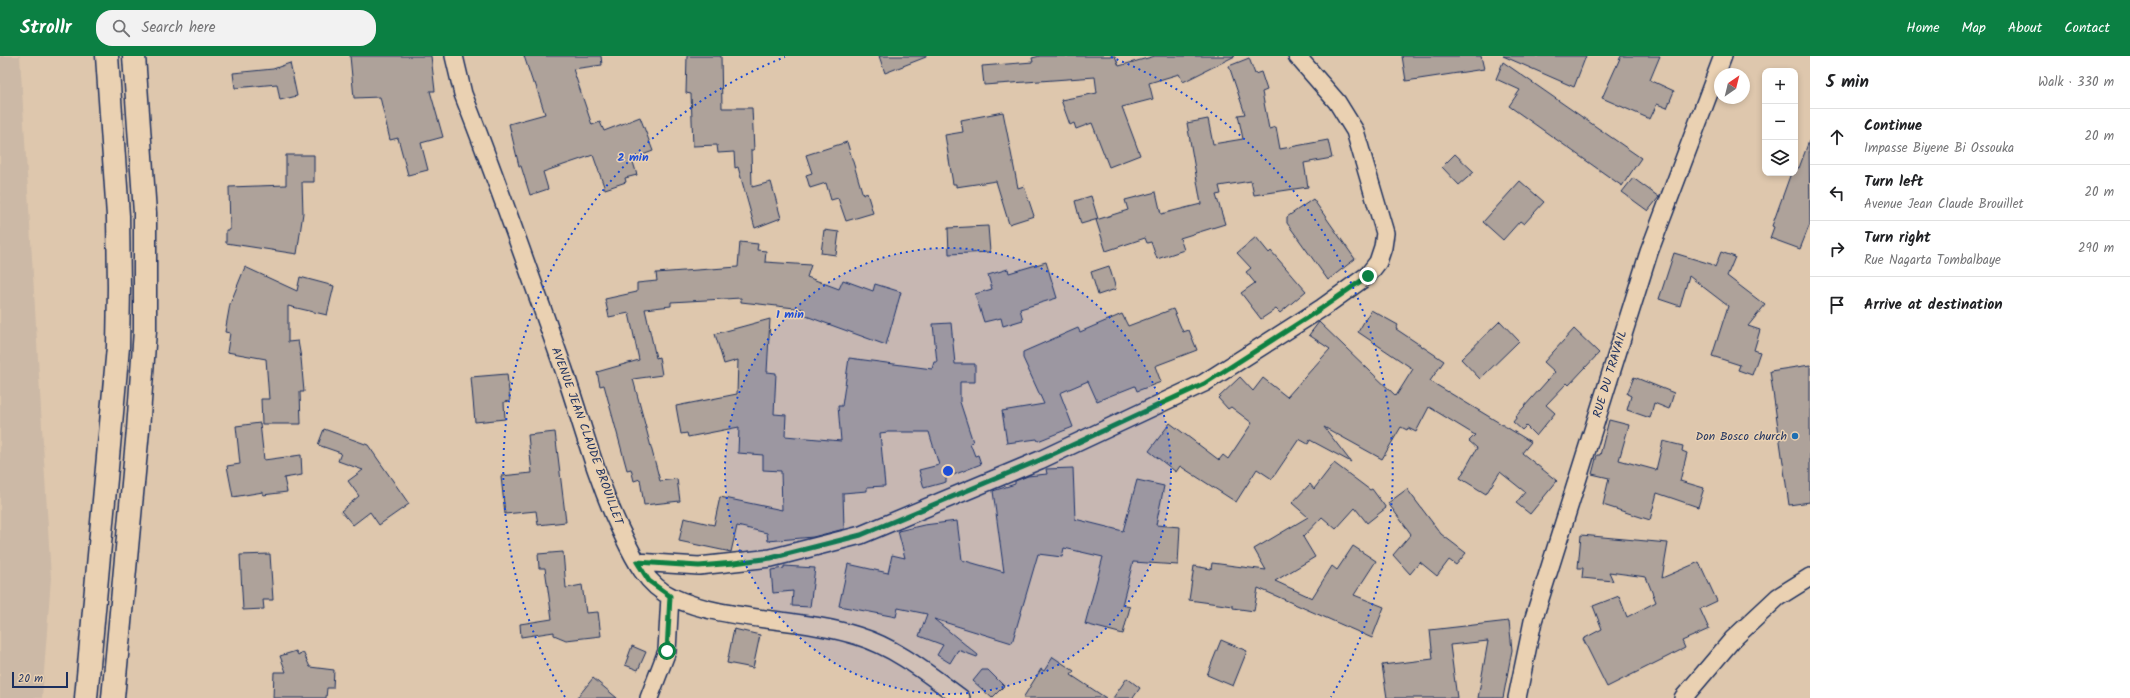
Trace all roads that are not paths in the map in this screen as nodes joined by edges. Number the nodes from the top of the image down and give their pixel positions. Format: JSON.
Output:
{"nodes":[{"id":1,"x":107,"y":56,"type":"edge"},
{"id":2,"x":134,"y":56,"type":"edge"},
{"id":3,"x":454,"y":56,"type":"edge"},
{"id":4,"x":1297,"y":56,"type":"edge"},
{"id":5,"x":1723,"y":56,"type":"edge"},
{"id":6,"x":637,"y":562,"type":"junction"},
{"id":7,"x":1810,"y":577,"type":"edge"},
{"id":8,"x":670,"y":596,"type":"junction"},
{"id":9,"x":86,"y":698,"type":"edge"},
{"id":10,"x":113,"y":698,"type":"edge"},
{"id":11,"x":649,"y":698,"type":"edge"},
{"id":12,"x":961,"y":698,"type":"edge"},
{"id":13,"x":1517,"y":698,"type":"edge"},
{"id":14,"x":1682,"y":698,"type":"edge"}],
"edges":[{"from":1,"to":9,"type":"main road"},
{"from":2,"to":10,"type":"main road"},
{"from":3,"to":6,"type":"street","name":"AVENUE JEAN CLAUDE BROUILLET"},
{"from":4,"to":6,"type":"street"},
{"from":5,"to":13,"type":"street","name":"RUE DU TRAVAIL"},
{"from":6,"to":8,"type":"street","name":"AVENUE JEAN CLAUDE BROUILLET"},
{"from":7,"to":14,"type":"street"},
{"from":8,"to":11,"type":"street"},
{"from":8,"to":12,"type":"street","name":"AVENUE JEAN CLAUDE BROUILLET"}]}
